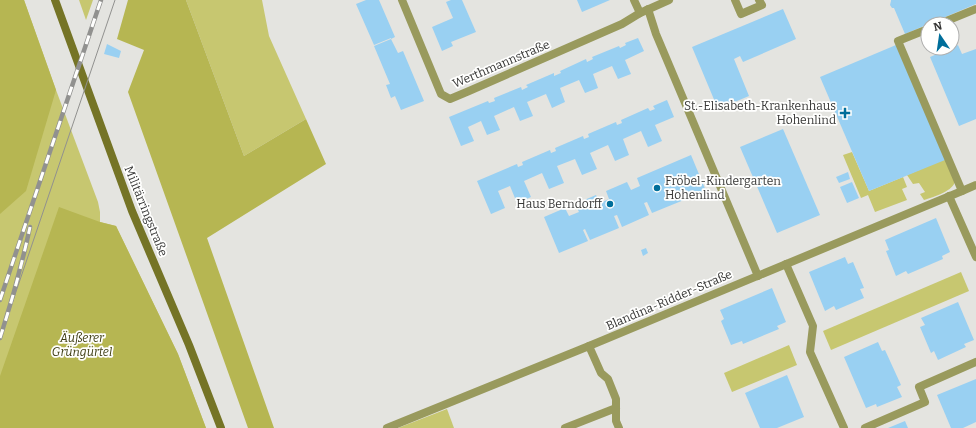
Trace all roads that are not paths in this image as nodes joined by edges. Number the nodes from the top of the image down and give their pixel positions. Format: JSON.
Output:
{"nodes":[{"id":1,"x":55,"y":0,"type":"edge"},
{"id":2,"x":402,"y":0,"type":"edge"},
{"id":3,"x":634,"y":0,"type":"edge"},
{"id":4,"x":669,"y":0,"type":"edge"},
{"id":5,"x":735,"y":0,"type":"edge"},
{"id":6,"x":759,"y":0,"type":"edge"},
{"id":7,"x":648,"y":9,"type":"junction"},
{"id":8,"x":976,"y":9,"type":"edge"},
{"id":9,"x":640,"y":13,"type":"junction"},
{"id":10,"x":959,"y":16,"type":"edge"},
{"id":11,"x":920,"y":32,"type":"edge"},
{"id":12,"x":976,"y":185,"type":"edge"},
{"id":13,"x":962,"y":191,"type":"junction"},
{"id":14,"x":949,"y":196,"type":"junction"},
{"id":15,"x":976,"y":257,"type":"edge"},
{"id":16,"x":786,"y":264,"type":"junction"},
{"id":17,"x":758,"y":276,"type":"junction"},
{"id":18,"x":589,"y":346,"type":"junction"},
{"id":19,"x":976,"y":362,"type":"edge"},
{"id":20,"x":616,"y":408,"type":"junction"},
{"id":21,"x":221,"y":428,"type":"edge"},
{"id":22,"x":387,"y":428,"type":"edge"},
{"id":23,"x":565,"y":428,"type":"edge"},
{"id":24,"x":618,"y":428,"type":"edge"},
{"id":25,"x":844,"y":428,"type":"edge"},
{"id":26,"x":865,"y":428,"type":"edge"}],
"edges":[{"from":1,"to":21,"type":"main road","name":"Militärringstraße"},
{"from":2,"to":9,"type":"street","name":"Werthmannstraße"},
{"from":3,"to":9,"type":"street"},
{"from":4,"to":7,"type":"street","name":"Werthmannstraße"},
{"from":5,"to":6,"type":"street"},
{"from":7,"to":9,"type":"street","name":"Werthmannstraße"},
{"from":7,"to":17,"type":"street"},
{"from":8,"to":10,"type":"street"},
{"from":11,"to":13,"type":"street"},
{"from":12,"to":13,"type":"street","name":"Blandina-Ridder-Straße"},
{"from":13,"to":14,"type":"street","name":"Blandina-Ridder-Straße"},
{"from":14,"to":15,"type":"street"},
{"from":14,"to":16,"type":"street","name":"Blandina-Ridder-Straße"},
{"from":16,"to":17,"type":"street","name":"Blandina-Ridder-Straße"},
{"from":16,"to":25,"type":"street"},
{"from":17,"to":18,"type":"street","name":"Blandina-Ridder-Straße"},
{"from":18,"to":20,"type":"street"},
{"from":18,"to":22,"type":"street","name":"Blandina-Ridder-Straße"},
{"from":19,"to":26,"type":"street"},
{"from":20,"to":23,"type":"street"},
{"from":20,"to":24,"type":"street"}]}
